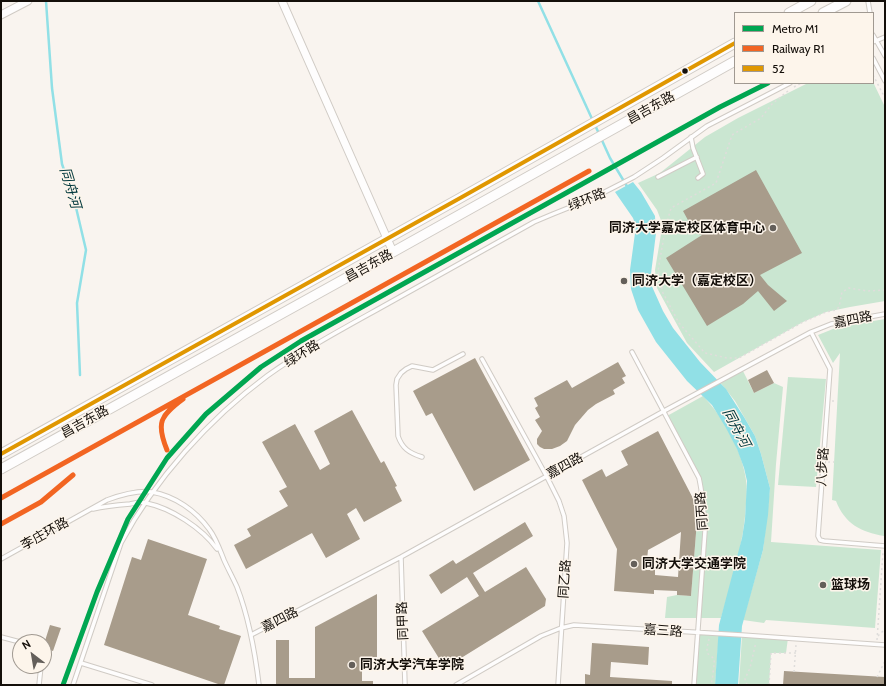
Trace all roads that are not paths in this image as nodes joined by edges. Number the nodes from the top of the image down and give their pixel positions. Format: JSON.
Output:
{"nodes":[{"id":1,"x":28,"y":1,"type":"edge"},
{"id":2,"x":282,"y":1,"type":"edge"},
{"id":3,"x":811,"y":1,"type":"edge"},
{"id":4,"x":868,"y":1,"type":"edge"},
{"id":5,"x":843,"y":2,"type":"edge"},
{"id":6,"x":791,"y":12,"type":"edge"},
{"id":7,"x":828,"y":12,"type":"edge"},
{"id":8,"x":870,"y":12,"type":"edge"},
{"id":9,"x":1,"y":15,"type":"edge"},
{"id":10,"x":885,"y":37,"type":"edge"},
{"id":11,"x":875,"y":42,"type":"edge"},
{"id":12,"x":734,"y":43,"type":"edge"},
{"id":13,"x":885,"y":56,"type":"edge"},
{"id":14,"x":874,"y":60,"type":"edge"},
{"id":15,"x":734,"y":62,"type":"edge"},
{"id":16,"x":885,"y":81,"type":"edge"},
{"id":17,"x":788,"y":84,"type":"edge"},
{"id":18,"x":691,"y":137,"type":"junction"},
{"id":19,"x":697,"y":157,"type":"junction"},
{"id":20,"x":658,"y":177,"type":"dead end"},
{"id":21,"x":698,"y":178,"type":"dead end"},
{"id":22,"x":387,"y":238,"type":"junction"},
{"id":23,"x":394,"y":252,"type":"junction"},
{"id":24,"x":885,"y":314,"type":"edge"},
{"id":25,"x":811,"y":332,"type":"junction"},
{"id":26,"x":632,"y":352,"type":"dead end"},
{"id":27,"x":463,"y":354,"type":"dead end"},
{"id":28,"x":482,"y":359,"type":"dead end"},
{"id":29,"x":664,"y":411,"type":"junction"},
{"id":30,"x":1,"y":454,"type":"edge"},
{"id":31,"x":422,"y":457,"type":"dead end"},
{"id":32,"x":1,"y":469,"type":"edge"},
{"id":33,"x":547,"y":477,"type":"junction"},
{"id":34,"x":151,"y":492,"type":"junction"},
{"id":35,"x":144,"y":502,"type":"junction"},
{"id":36,"x":88,"y":510,"type":"junction"},
{"id":37,"x":884,"y":546,"type":"edge"},
{"id":38,"x":223,"y":557,"type":"junction"},
{"id":39,"x":401,"y":557,"type":"junction"},
{"id":40,"x":1,"y":559,"type":"edge"},
{"id":41,"x":561,"y":628,"type":"junction"},
{"id":42,"x":698,"y":633,"type":"junction"},
{"id":43,"x":251,"y":635,"type":"junction"},
{"id":44,"x":1,"y":637,"type":"edge"},
{"id":45,"x":12,"y":640,"type":"edge"},
{"id":46,"x":885,"y":646,"type":"edge"},
{"id":47,"x":81,"y":663,"type":"junction"},
{"id":48,"x":40,"y":674,"type":"edge"},
{"id":49,"x":39,"y":685,"type":"edge"},
{"id":50,"x":73,"y":685,"type":"edge"},
{"id":51,"x":152,"y":685,"type":"edge"},
{"id":52,"x":259,"y":685,"type":"edge"},
{"id":53,"x":405,"y":685,"type":"edge"},
{"id":54,"x":456,"y":685,"type":"edge"},
{"id":55,"x":558,"y":685,"type":"edge"},
{"id":56,"x":694,"y":685,"type":"edge"}],
"edges":[{"from":1,"to":9,"type":"street"},
{"from":2,"to":22,"type":"street"},
{"from":3,"to":6,"type":"street"},
{"from":4,"to":8,"type":"lane"},
{"from":5,"to":7,"type":"street"},
{"from":10,"to":11,"type":"lane"},
{"from":11,"to":13,"type":"lane"},
{"from":12,"to":22,"type":"street","name":"昌吉东路"},
{"from":14,"to":16,"type":"lane"},
{"from":15,"to":23,"type":"street","name":"昌吉东路"},
{"from":17,"to":18,"type":"lane","name":"绿环路"},
{"from":18,"to":19,"type":"lane"},
{"from":18,"to":34,"type":"lane","name":"绿环路"},
{"from":19,"to":20,"type":"lane"},
{"from":19,"to":21,"type":"lane"},
{"from":22,"to":23,"type":"street"},
{"from":22,"to":30,"type":"street","name":"昌吉东路"},
{"from":23,"to":32,"type":"street","name":"昌吉东路"},
{"from":24,"to":25,"type":"lane","name":"嘉四路"},
{"from":25,"to":29,"type":"lane","name":"嘉四路"},
{"from":25,"to":37,"type":"lane","name":"八步路"},
{"from":26,"to":29,"type":"lane","name":"同丙路"},
{"from":27,"to":31,"type":"lane"},
{"from":28,"to":33,"type":"lane","name":"同乙路"},
{"from":29,"to":33,"type":"lane","name":"嘉四路"},
{"from":29,"to":42,"type":"lane","name":"同丙路"},
{"from":33,"to":39,"type":"lane","name":"嘉四路"},
{"from":33,"to":41,"type":"lane","name":"同乙路"},
{"from":34,"to":35,"type":"lane","name":"绿环路"},
{"from":34,"to":36,"type":"lane","name":"李庄环路"},
{"from":34,"to":38,"type":"lane","name":"李庄环路"},
{"from":35,"to":36,"type":"lane","name":"李庄环路"},
{"from":35,"to":38,"type":"lane","name":"李庄环路"},
{"from":35,"to":47,"type":"lane","name":"绿环路"},
{"from":36,"to":40,"type":"lane","name":"李庄环路"},
{"from":38,"to":43,"type":"lane","name":"李庄环路"},
{"from":39,"to":43,"type":"lane","name":"嘉四路"},
{"from":39,"to":53,"type":"lane","name":"同甲路"},
{"from":41,"to":42,"type":"lane","name":"嘉三路"},
{"from":41,"to":54,"type":"lane","name":"嘉三路"},
{"from":41,"to":55,"type":"lane","name":"同乙路"},
{"from":42,"to":46,"type":"lane","name":"嘉三路"},
{"from":42,"to":56,"type":"lane","name":"同丙路"},
{"from":43,"to":52,"type":"lane","name":"李庄环路"},
{"from":44,"to":45,"type":"lane"},
{"from":47,"to":50,"type":"lane","name":"绿环路"},
{"from":47,"to":51,"type":"lane"},
{"from":48,"to":49,"type":"lane"}]}
